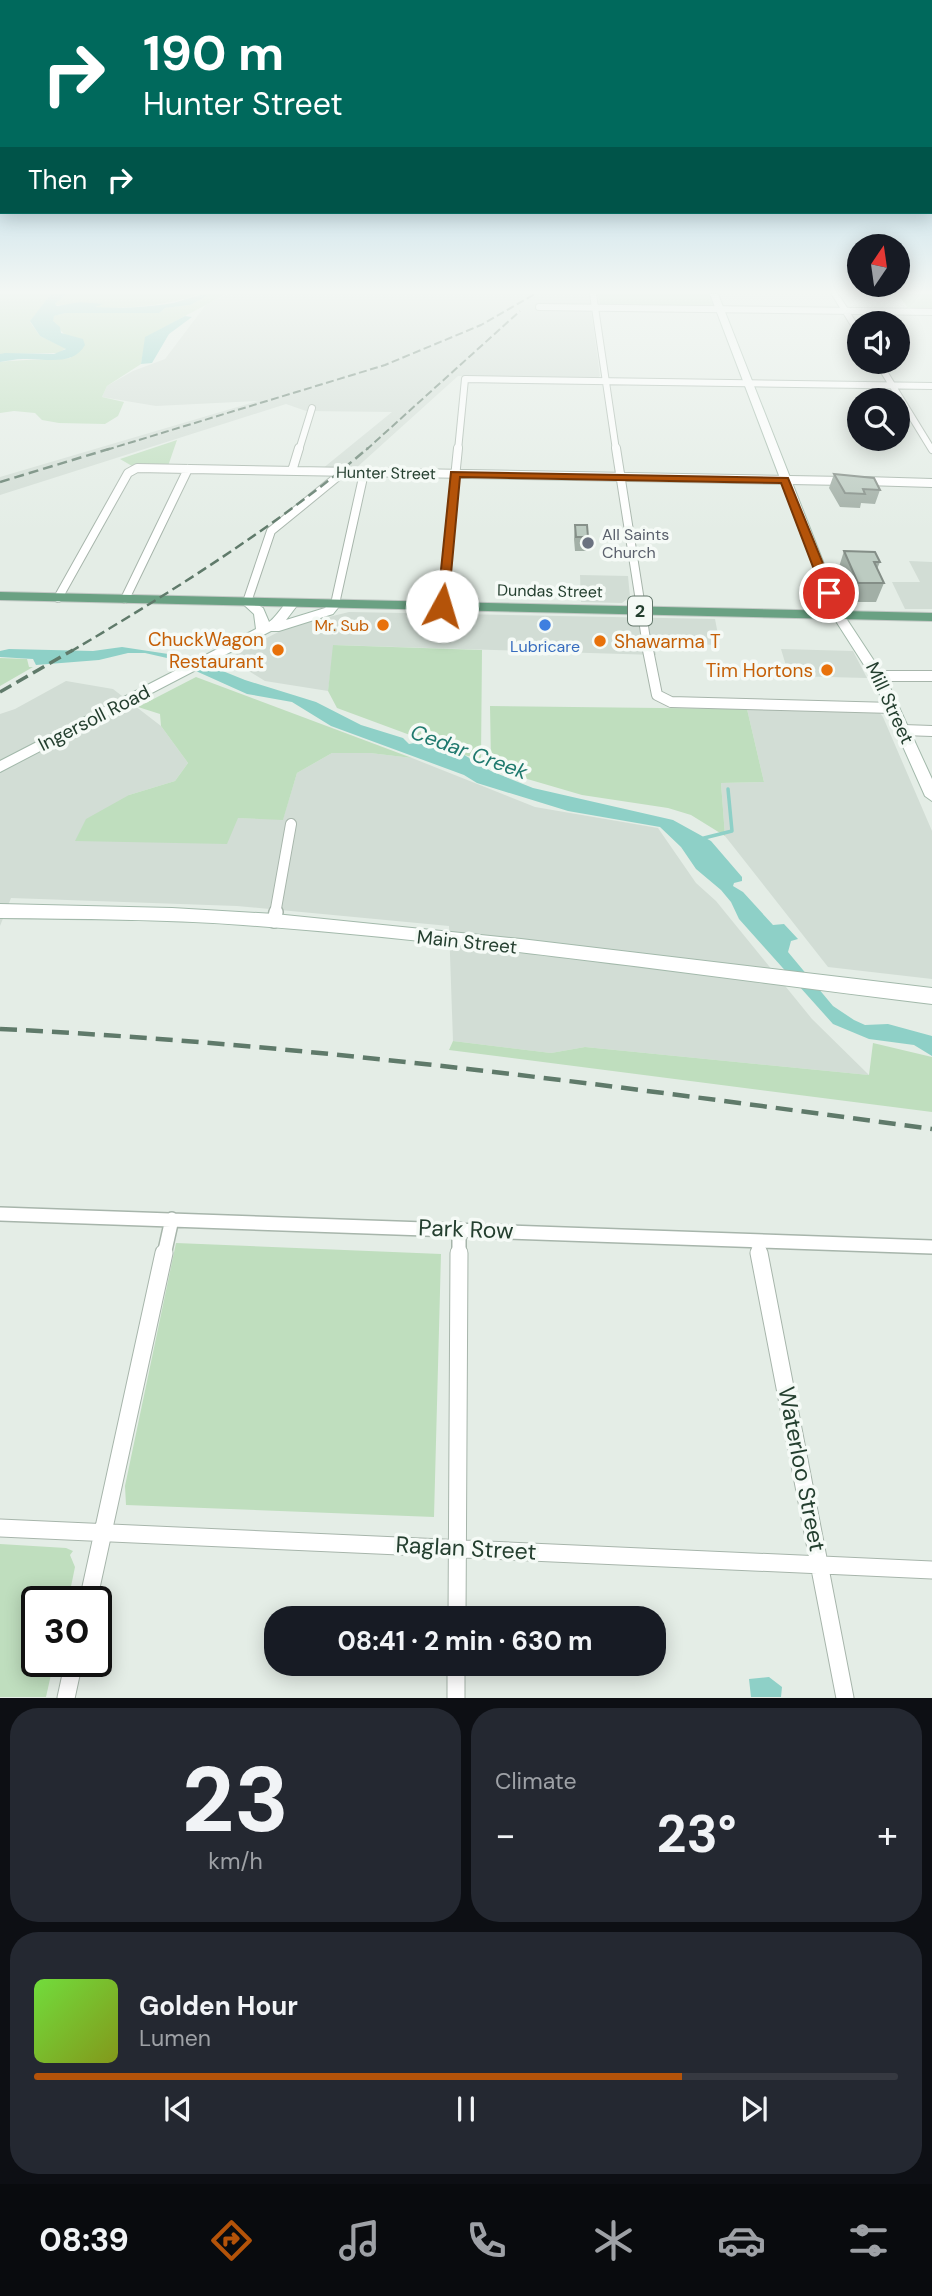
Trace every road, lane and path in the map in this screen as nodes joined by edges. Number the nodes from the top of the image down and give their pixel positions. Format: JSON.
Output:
{"nodes":[{"id":1,"x":605,"y":373,"type":"edge"},
{"id":2,"x":744,"y":373,"type":"edge"},
{"id":3,"x":885,"y":374,"type":"edge"},
{"id":4,"x":606,"y":380,"type":"junction"},
{"id":5,"x":748,"y":383,"type":"junction"},
{"id":6,"x":892,"y":385,"type":"junction"},
{"id":7,"x":932,"y":386,"type":"edge"},
{"id":8,"x":312,"y":408,"type":"dead end"},
{"id":9,"x":932,"y":450,"type":"edge"},
{"id":10,"x":188,"y":469,"type":"junction"},
{"id":11,"x":292,"y":471,"type":"junction"},
{"id":12,"x":342,"y":472,"type":"junction"},
{"id":13,"x":364,"y":473,"type":"junction"},
{"id":14,"x":455,"y":474,"type":"junction"},
{"id":15,"x":620,"y":477,"type":"junction"},
{"id":16,"x":785,"y":480,"type":"junction"},
{"id":17,"x":932,"y":483,"type":"edge"},
{"id":18,"x":0,"y":596,"type":"edge"},
{"id":19,"x":58,"y":598,"type":"junction"},
{"id":20,"x":125,"y":599,"type":"junction"},
{"id":21,"x":247,"y":602,"type":"junction"},
{"id":22,"x":293,"y":603,"type":"junction"},
{"id":23,"x":335,"y":604,"type":"junction"},
{"id":24,"x":442,"y":606,"type":"junction"},
{"id":25,"x":640,"y":611,"type":"junction"},
{"id":26,"x":838,"y":615,"type":"junction"},
{"id":27,"x":932,"y":617,"type":"edge"},
{"id":28,"x":262,"y":631,"type":"junction"},
{"id":29,"x":878,"y":676,"type":"junction"},
{"id":30,"x":932,"y":676,"type":"edge"},
{"id":31,"x":893,"y":708,"type":"junction"},
{"id":32,"x":903,"y":730,"type":"junction"},
{"id":33,"x":932,"y":731,"type":"edge"},
{"id":34,"x":0,"y":767,"type":"edge"},
{"id":35,"x":932,"y":796,"type":"edge"},
{"id":36,"x":291,"y":824,"type":"dead end"},
{"id":37,"x":0,"y":911,"type":"edge"},
{"id":38,"x":274,"y":921,"type":"junction"},
{"id":39,"x":932,"y":996,"type":"edge"},
{"id":40,"x":0,"y":1214,"type":"edge"},
{"id":41,"x":172,"y":1219,"type":"junction"},
{"id":42,"x":459,"y":1228,"type":"junction"},
{"id":43,"x":757,"y":1241,"type":"junction"},
{"id":44,"x":932,"y":1247,"type":"edge"},
{"id":45,"x":0,"y":1528,"type":"edge"},
{"id":46,"x":103,"y":1533,"type":"junction"},
{"id":47,"x":457,"y":1548,"type":"junction"},
{"id":48,"x":820,"y":1565,"type":"junction"},
{"id":49,"x":932,"y":1570,"type":"edge"},
{"id":50,"x":91,"y":1586,"type":"edge"},
{"id":51,"x":457,"y":1606,"type":"edge"},
{"id":52,"x":456,"y":1676,"type":"edge"},
{"id":53,"x":71,"y":1677,"type":"edge"},
{"id":54,"x":66,"y":1698,"type":"edge"},
{"id":55,"x":456,"y":1698,"type":"edge"},
{"id":56,"x":845,"y":1698,"type":"edge"}],
"edges":[{"from":1,"to":4,"type":"street"},
{"from":2,"to":5,"type":"main road","name":"Mill Street"},
{"from":3,"to":6,"type":"street"},
{"from":4,"to":5,"type":"street"},
{"from":4,"to":14,"type":"street"},
{"from":4,"to":15,"type":"street"},
{"from":5,"to":6,"type":"street"},
{"from":5,"to":16,"type":"main road","name":"Mill Street"},
{"from":6,"to":7,"type":"street"},
{"from":6,"to":9,"type":"street"},
{"from":8,"to":11,"type":"street"},
{"from":10,"to":11,"type":"street","name":"Hunter Street"},
{"from":10,"to":19,"type":"street","name":"Hunter Street"},
{"from":10,"to":20,"type":"street"},
{"from":11,"to":12,"type":"street","name":"Hunter Street"},
{"from":12,"to":13,"type":"street","name":"Hunter Street"},
{"from":12,"to":21,"type":"street"},
{"from":13,"to":14,"type":"street","name":"Hunter Street"},
{"from":13,"to":23,"type":"street"},
{"from":14,"to":15,"type":"street","name":"Hunter Street"},
{"from":14,"to":24,"type":"street"},
{"from":15,"to":16,"type":"street","name":"Hunter Street"},
{"from":15,"to":25,"type":"street"},
{"from":16,"to":17,"type":"street","name":"Hunter Street"},
{"from":16,"to":26,"type":"main road","name":"Mill Street"},
{"from":18,"to":19,"type":"main road","name":"Dundas Street","number":"2"},
{"from":19,"to":20,"type":"main road","name":"Dundas Street","number":"2"},
{"from":20,"to":21,"type":"main road","name":"Dundas Street","number":"2"},
{"from":21,"to":22,"type":"main road","name":"Dundas Street","number":"2"},
{"from":21,"to":28,"type":"main road"},
{"from":22,"to":23,"type":"main road","name":"Dundas Street","number":"2"},
{"from":22,"to":28,"type":"main road","name":"Ingersoll Road"},
{"from":23,"to":24,"type":"main road","name":"Dundas Street","number":"2"},
{"from":23,"to":28,"type":"main road"},
{"from":24,"to":25,"type":"main road","name":"Dundas Street","number":"2"},
{"from":25,"to":26,"type":"main road","name":"Dundas Street","number":"2"},
{"from":25,"to":31,"type":"street"},
{"from":26,"to":27,"type":"main road","name":"Dundas Street","number":"2"},
{"from":26,"to":29,"type":"main road","name":"Mill Street"},
{"from":28,"to":34,"type":"main road","name":"Ingersoll Road"},
{"from":29,"to":30,"type":"street"},
{"from":29,"to":31,"type":"main road","name":"Mill Street"},
{"from":31,"to":32,"type":"main road","name":"Mill Street"},
{"from":32,"to":33,"type":"street"},
{"from":32,"to":35,"type":"main road","name":"Mill Street"},
{"from":36,"to":38,"type":"street"},
{"from":37,"to":38,"type":"main road","name":"Main Street"},
{"from":38,"to":39,"type":"main road","name":"Main Street"},
{"from":40,"to":41,"type":"street","name":"Park Row"},
{"from":41,"to":42,"type":"street","name":"Park Row"},
{"from":41,"to":46,"type":"street"},
{"from":42,"to":43,"type":"street","name":"Park Row"},
{"from":42,"to":47,"type":"street"},
{"from":43,"to":44,"type":"street","name":"Park Row"},
{"from":43,"to":48,"type":"street","name":"Waterloo Street"},
{"from":45,"to":46,"type":"street","name":"Raglan Street"},
{"from":46,"to":47,"type":"street","name":"Raglan Street"},
{"from":46,"to":50,"type":"street"},
{"from":47,"to":48,"type":"street","name":"Raglan Street"},
{"from":47,"to":51,"type":"street"},
{"from":48,"to":49,"type":"street","name":"Raglan Street"},
{"from":48,"to":56,"type":"street","name":"Waterloo Street"},
{"from":52,"to":55,"type":"street"},
{"from":53,"to":54,"type":"street"}]}
